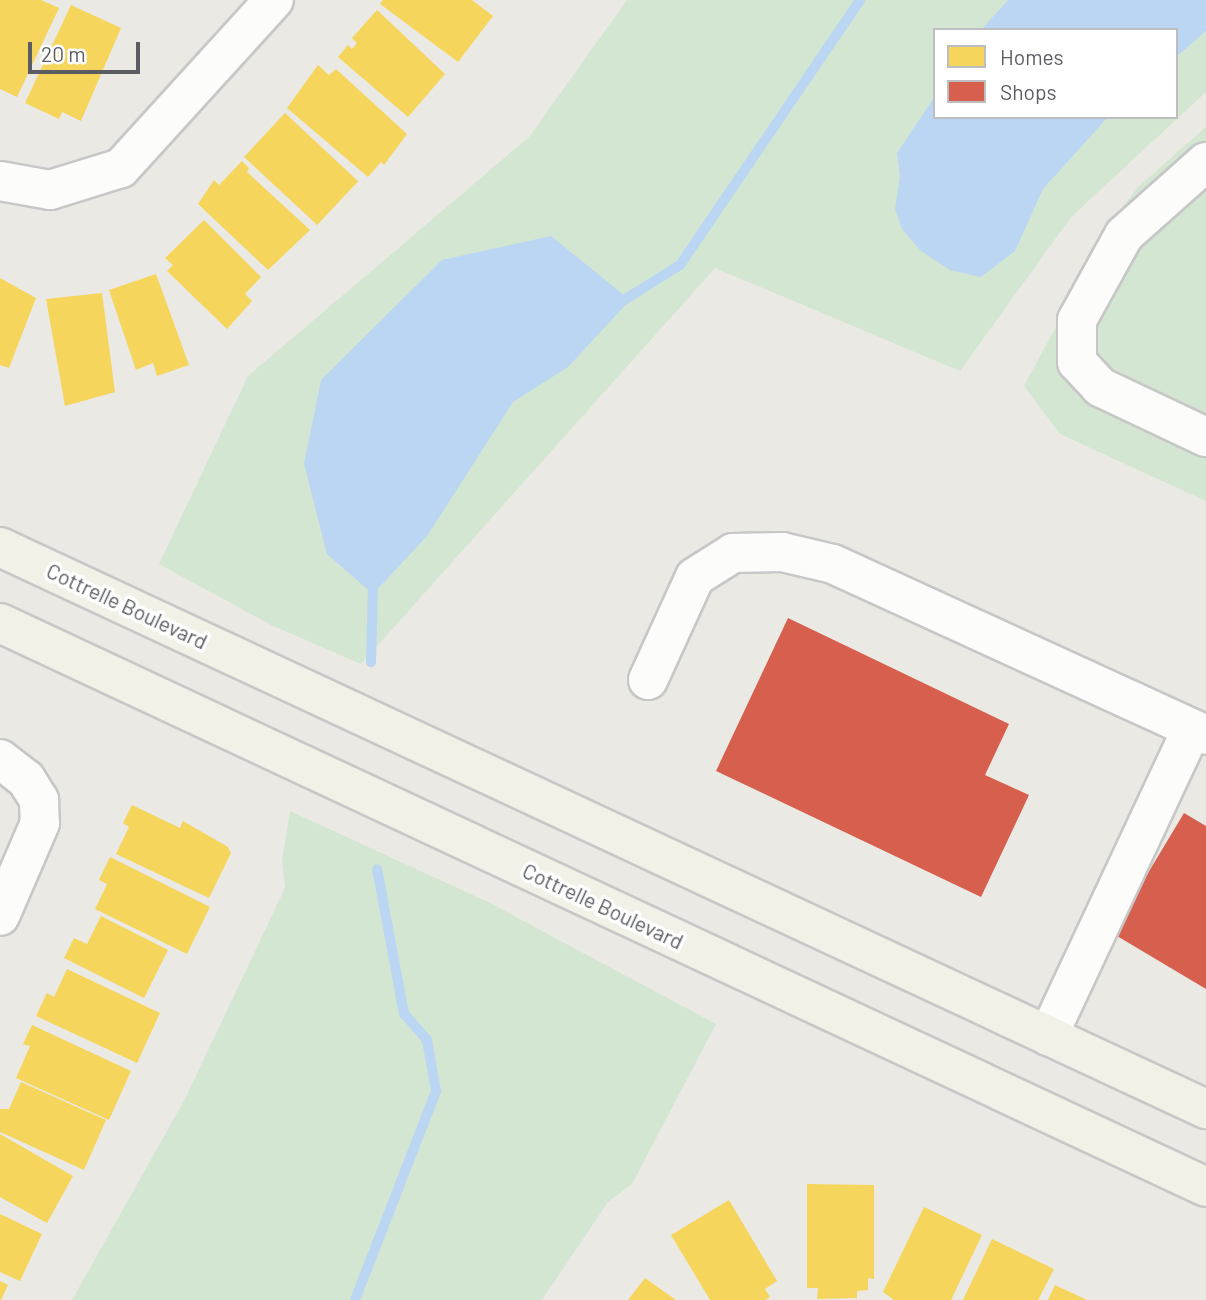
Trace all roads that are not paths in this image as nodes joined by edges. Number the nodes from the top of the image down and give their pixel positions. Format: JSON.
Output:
{"nodes":[{"id":1,"x":274,"y":0,"type":"edge"},
{"id":2,"x":1206,"y":162,"type":"edge"},
{"id":3,"x":0,"y":181,"type":"edge"},
{"id":4,"x":1206,"y":437,"type":"edge"},
{"id":5,"x":0,"y":547,"type":"edge"},
{"id":6,"x":0,"y":623,"type":"edge"},
{"id":7,"x":648,"y":680,"type":"dead end"},
{"id":8,"x":1199,"y":732,"type":"edge"},
{"id":9,"x":0,"y":759,"type":"edge"},
{"id":10,"x":0,"y":916,"type":"edge"},
{"id":11,"x":1048,"y":1036,"type":"junction"},
{"id":12,"x":1206,"y":1109,"type":"edge"},
{"id":13,"x":1206,"y":1187,"type":"edge"}],
"edges":[{"from":1,"to":3,"type":"street"},
{"from":2,"to":4,"type":"street"},
{"from":5,"to":11,"type":"main road","name":"Cottrelle Boulevard"},
{"from":6,"to":13,"type":"main road","name":"Cottrelle Boulevard"},
{"from":7,"to":8,"type":"street"},
{"from":8,"to":11,"type":"street"},
{"from":9,"to":10,"type":"street"},
{"from":11,"to":12,"type":"main road","name":"Cottrelle Boulevard"}]}
